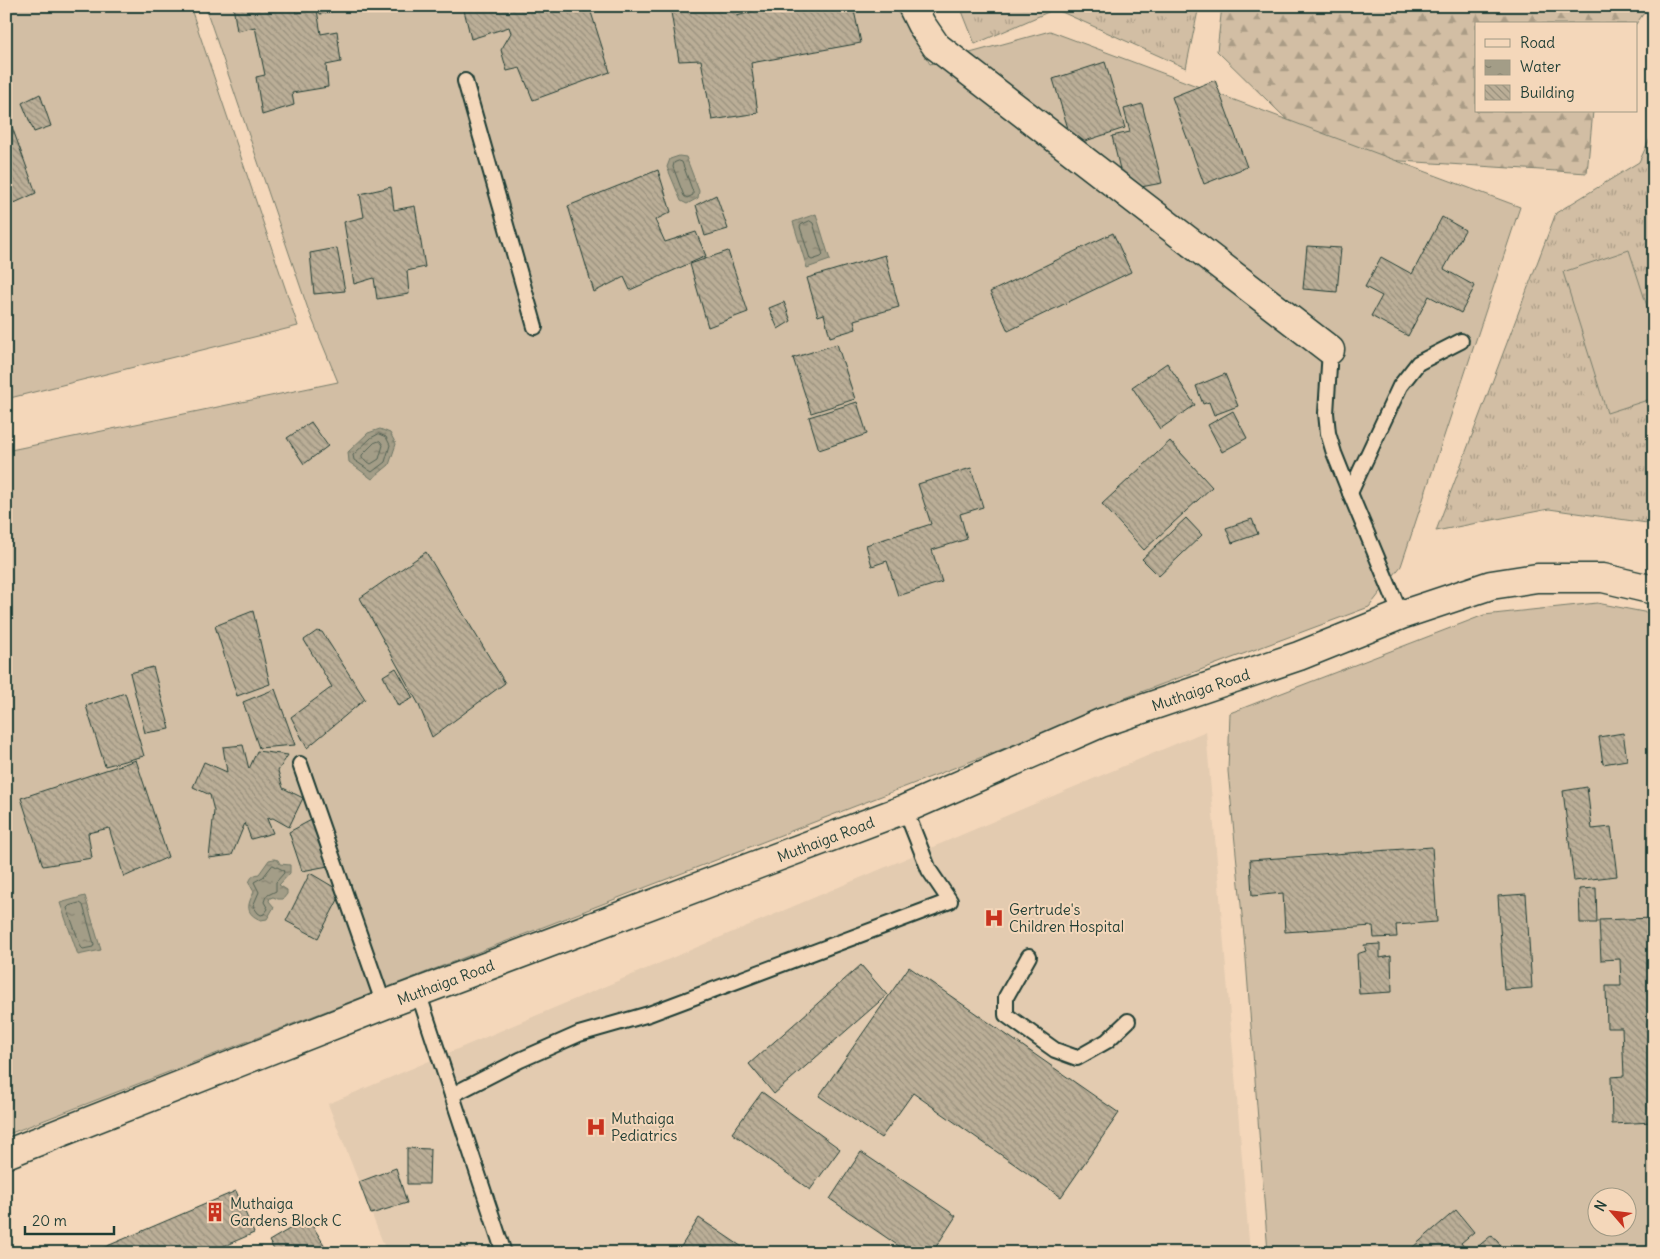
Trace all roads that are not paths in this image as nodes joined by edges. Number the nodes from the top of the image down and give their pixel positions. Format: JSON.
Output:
{"nodes":[{"id":1,"x":912,"y":6,"type":"edge"},
{"id":2,"x":466,"y":81,"type":"dead end"},
{"id":3,"x":535,"y":328,"type":"dead end"},
{"id":4,"x":1461,"y":341,"type":"dead end"},
{"id":5,"x":1330,"y":350,"type":"joint"},
{"id":6,"x":1350,"y":494,"type":"junction"},
{"id":7,"x":1654,"y":590,"type":"edge"},
{"id":8,"x":1401,"y":614,"type":"junction"},
{"id":9,"x":300,"y":764,"type":"dead end"},
{"id":10,"x":905,"y":810,"type":"junction"},
{"id":11,"x":1029,"y":956,"type":"dead end"},
{"id":12,"x":418,"y":992,"type":"junction"},
{"id":13,"x":384,"y":1004,"type":"junction"},
{"id":14,"x":1128,"y":1021,"type":"dead end"},
{"id":15,"x":452,"y":1095,"type":"junction"},
{"id":16,"x":6,"y":1154,"type":"edge"},
{"id":17,"x":504,"y":1253,"type":"edge"}],
"edges":[{"from":1,"to":5,"type":"main road"},
{"from":2,"to":3,"type":"lane"},
{"from":4,"to":6,"type":"lane"},
{"from":5,"to":6,"type":"lane"},
{"from":6,"to":8,"type":"lane"},
{"from":7,"to":8,"type":"main road","name":"Muthaiga Road"},
{"from":8,"to":10,"type":"main road","name":"Muthaiga Road"},
{"from":9,"to":13,"type":"lane"},
{"from":10,"to":12,"type":"main road","name":"Muthaiga Road"},
{"from":10,"to":15,"type":"lane"},
{"from":11,"to":14,"type":"lane"},
{"from":12,"to":13,"type":"main road","name":"Muthaiga Road"},
{"from":12,"to":15,"type":"lane"},
{"from":13,"to":16,"type":"main road","name":"Muthaiga Road"},
{"from":15,"to":17,"type":"lane"}]}
